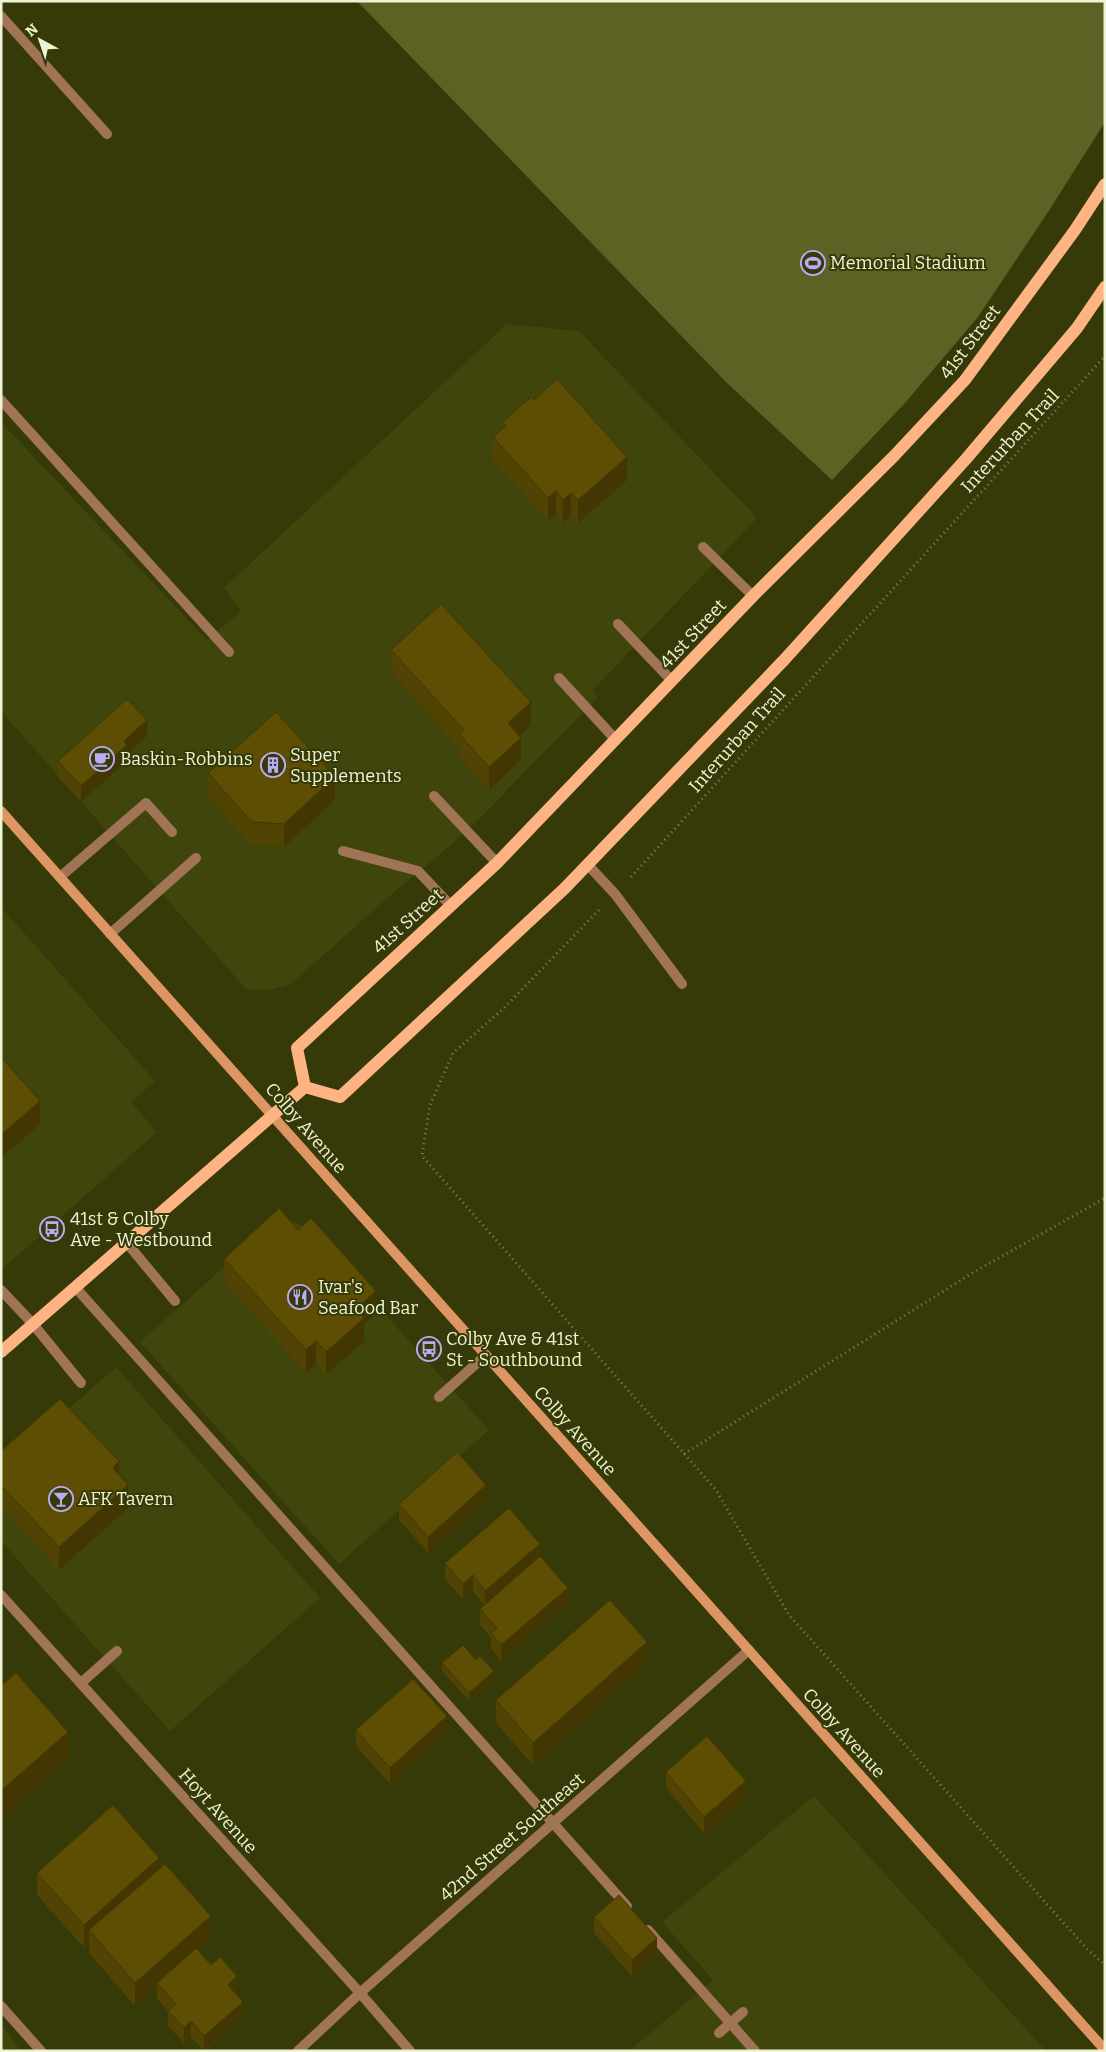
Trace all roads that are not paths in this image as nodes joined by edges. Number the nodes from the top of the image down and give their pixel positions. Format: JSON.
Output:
{"nodes":[{"id":1,"x":1,"y":16,"type":"edge"},
{"id":2,"x":107,"y":134,"type":"dead end"},
{"id":3,"x":1105,"y":184,"type":"edge"},
{"id":4,"x":1105,"y":287,"type":"edge"},
{"id":5,"x":1,"y":400,"type":"edge"},
{"id":6,"x":703,"y":546,"type":"dead end"},
{"id":7,"x":752,"y":596,"type":"junction"},
{"id":8,"x":618,"y":624,"type":"dead end"},
{"id":9,"x":229,"y":652,"type":"dead end"},
{"id":10,"x":560,"y":678,"type":"dead end"},
{"id":11,"x":672,"y":681,"type":"junction"},
{"id":12,"x":616,"y":740,"type":"junction"},
{"id":13,"x":434,"y":796,"type":"dead end"},
{"id":14,"x":1,"y":810,"type":"edge"},
{"id":15,"x":172,"y":832,"type":"dead end"},
{"id":16,"x":344,"y":851,"type":"dead end"},
{"id":17,"x":196,"y":858,"type":"dead end"},
{"id":18,"x":497,"y":863,"type":"junction"},
{"id":19,"x":588,"y":865,"type":"junction"},
{"id":20,"x":60,"y":876,"type":"junction"},
{"id":21,"x":451,"y":906,"type":"junction"},
{"id":22,"x":110,"y":934,"type":"junction"},
{"id":23,"x":682,"y":984,"type":"dead end"},
{"id":24,"x":305,"y":1087,"type":"junction"},
{"id":25,"x":273,"y":1114,"type":"junction"},
{"id":26,"x":126,"y":1242,"type":"junction"},
{"id":27,"x":75,"y":1287,"type":"junction"},
{"id":28,"x":1,"y":1290,"type":"edge"},
{"id":29,"x":175,"y":1302,"type":"dead end"},
{"id":30,"x":33,"y":1324,"type":"junction"},
{"id":31,"x":1,"y":1352,"type":"edge"},
{"id":32,"x":486,"y":1355,"type":"junction"},
{"id":33,"x":81,"y":1384,"type":"dead end"},
{"id":34,"x":439,"y":1397,"type":"dead end"},
{"id":35,"x":1,"y":1595,"type":"edge"},
{"id":36,"x":749,"y":1650,"type":"junction"},
{"id":37,"x":117,"y":1651,"type":"dead end"},
{"id":38,"x":80,"y":1683,"type":"junction"},
{"id":39,"x":553,"y":1823,"type":"junction"},
{"id":40,"x":360,"y":1993,"type":"junction"},
{"id":41,"x":1,"y":2006,"type":"edge"},
{"id":42,"x":743,"y":2012,"type":"dead end"},
{"id":43,"x":730,"y":2023,"type":"junction"},
{"id":44,"x":720,"y":2033,"type":"dead end"},
{"id":45,"x":1105,"y":2050,"type":"edge"},
{"id":46,"x":42,"y":2051,"type":"edge"},
{"id":47,"x":298,"y":2051,"type":"edge"},
{"id":48,"x":410,"y":2051,"type":"edge"},
{"id":49,"x":755,"y":2051,"type":"edge"}],
"edges":[{"from":1,"to":2,"type":"street"},
{"from":3,"to":7,"type":"main road","name":"41st Street"},
{"from":4,"to":19,"type":"main road"},
{"from":5,"to":9,"type":"street"},
{"from":6,"to":7,"type":"street"},
{"from":7,"to":11,"type":"main road","name":"41st Street"},
{"from":8,"to":11,"type":"street"},
{"from":10,"to":12,"type":"street"},
{"from":11,"to":12,"type":"main road","name":"41st Street"},
{"from":12,"to":18,"type":"main road","name":"41st Street"},
{"from":13,"to":18,"type":"street"},
{"from":14,"to":20,"type":"main road","name":"Colby Avenue"},
{"from":15,"to":20,"type":"street"},
{"from":16,"to":21,"type":"street"},
{"from":17,"to":22,"type":"street"},
{"from":18,"to":21,"type":"main road","name":"41st Street"},
{"from":19,"to":23,"type":"street"},
{"from":19,"to":24,"type":"main road"},
{"from":20,"to":22,"type":"main road","name":"Colby Avenue"},
{"from":21,"to":24,"type":"main road","name":"41st Street"},
{"from":22,"to":25,"type":"main road","name":"Colby Avenue"},
{"from":24,"to":25,"type":"main road"},
{"from":25,"to":26,"type":"main road"},
{"from":25,"to":32,"type":"main road","name":"Colby Avenue"},
{"from":26,"to":27,"type":"main road"},
{"from":26,"to":29,"type":"street"},
{"from":27,"to":30,"type":"main road"},
{"from":27,"to":39,"type":"street"},
{"from":28,"to":30,"type":"street"},
{"from":30,"to":31,"type":"main road"},
{"from":30,"to":33,"type":"street"},
{"from":32,"to":34,"type":"street"},
{"from":32,"to":36,"type":"main road","name":"Colby Avenue"},
{"from":35,"to":38,"type":"street","name":"Hoyt Avenue"},
{"from":36,"to":39,"type":"street","name":"42nd Street Southeast"},
{"from":36,"to":45,"type":"main road","name":"Colby Avenue"},
{"from":37,"to":38,"type":"street"},
{"from":38,"to":40,"type":"street","name":"Hoyt Avenue"},
{"from":39,"to":40,"type":"street","name":"42nd Street Southeast"},
{"from":39,"to":43,"type":"street"},
{"from":40,"to":47,"type":"street","name":"42nd Street Southeast"},
{"from":40,"to":48,"type":"street","name":"Hoyt Avenue"},
{"from":41,"to":46,"type":"street"},
{"from":42,"to":43,"type":"street"},
{"from":43,"to":44,"type":"street"},
{"from":43,"to":49,"type":"street"}]}
